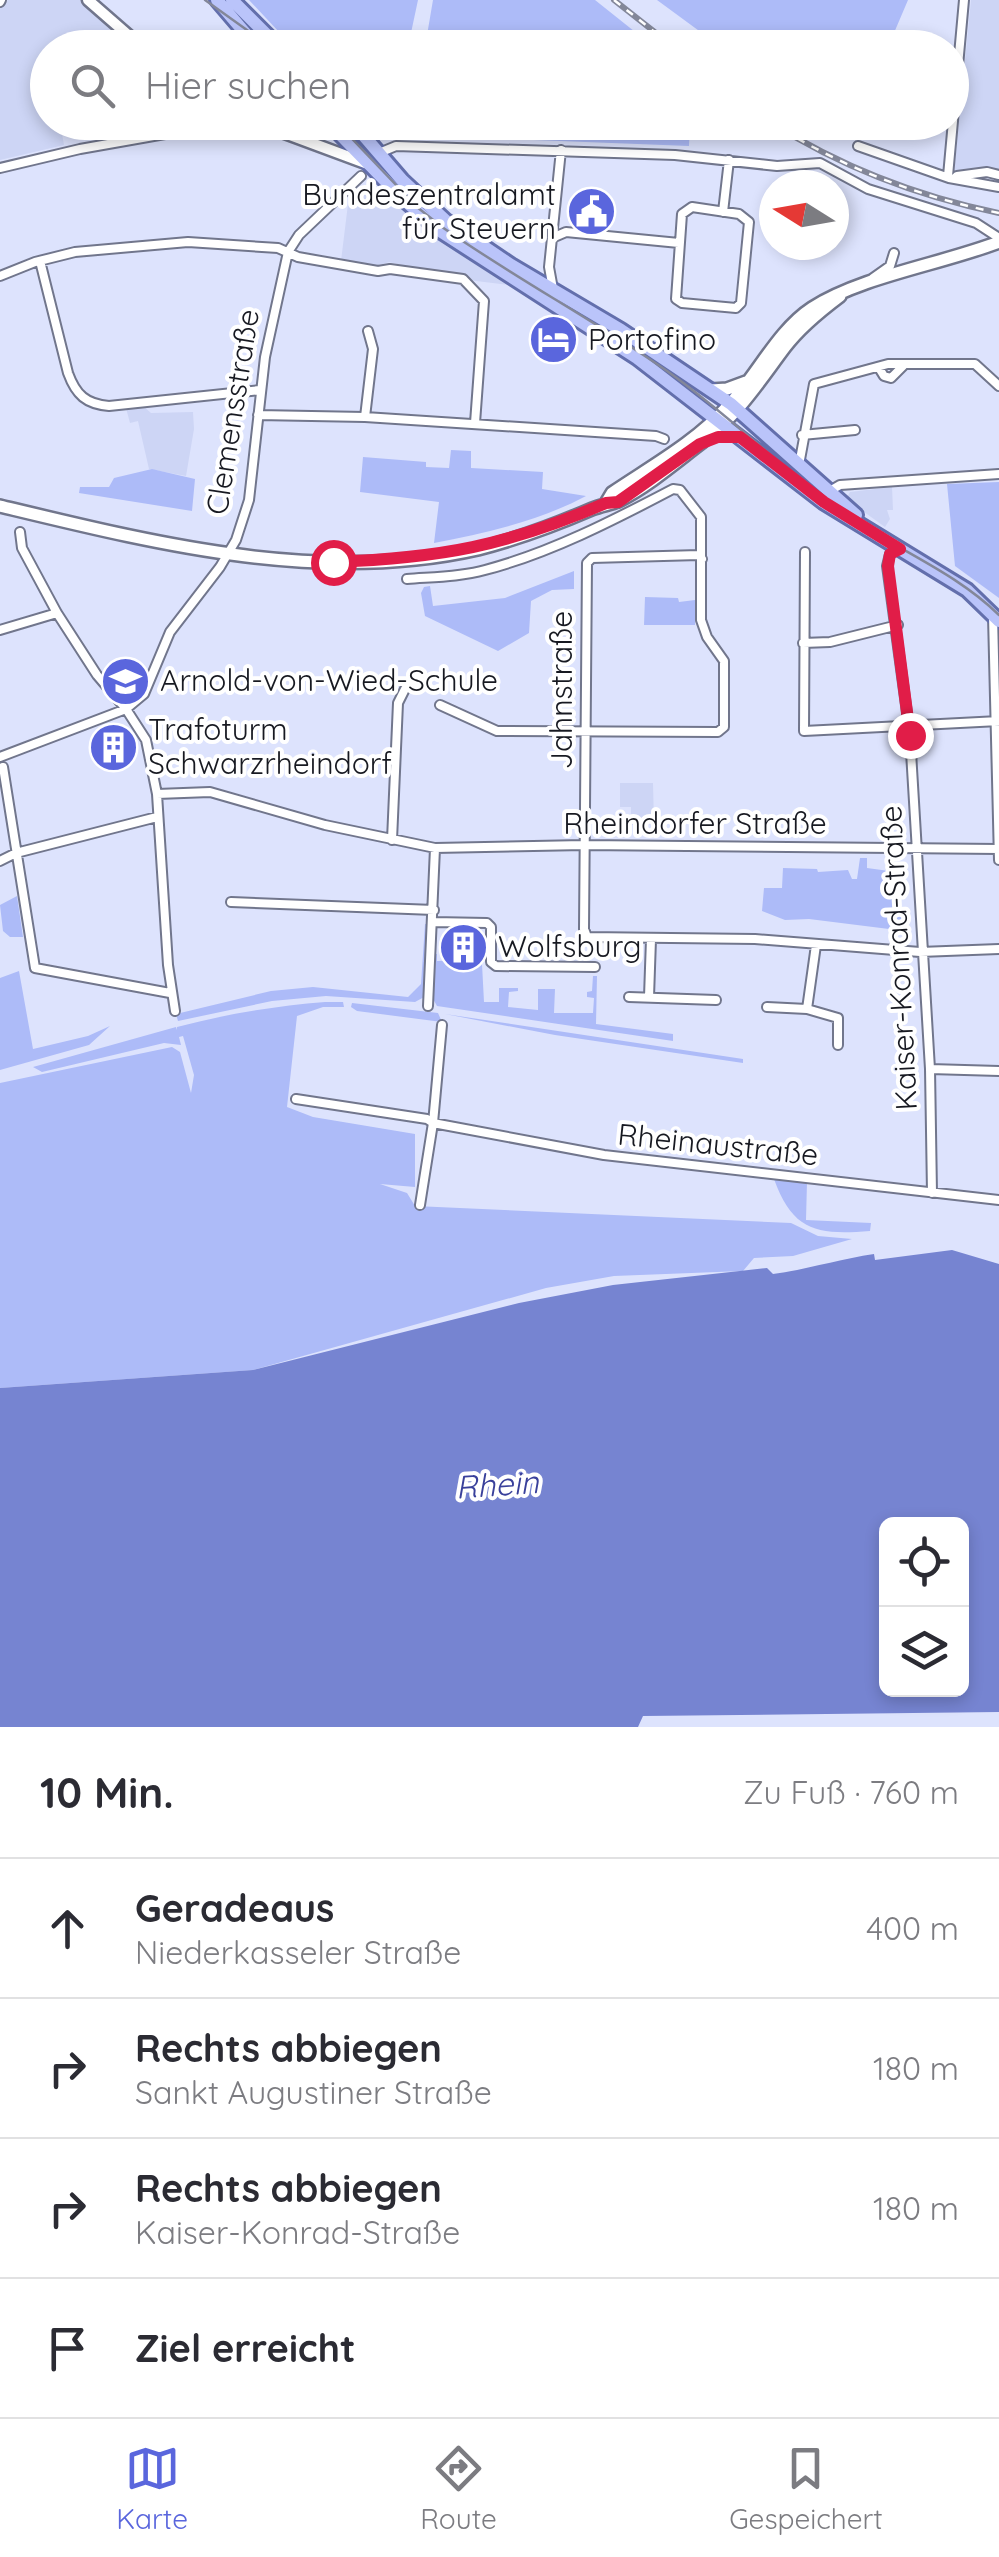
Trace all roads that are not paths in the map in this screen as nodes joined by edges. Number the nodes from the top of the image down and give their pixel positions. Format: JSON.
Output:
{"nodes":[{"id":1,"x":88,"y":0,"type":"edge"},
{"id":2,"x":217,"y":0,"type":"edge"},
{"id":3,"x":232,"y":0,"type":"edge"},
{"id":4,"x":964,"y":0,"type":"edge"},
{"id":5,"x":122,"y":30,"type":"edge"},
{"id":6,"x":243,"y":30,"type":"edge"},
{"id":7,"x":262,"y":30,"type":"edge"},
{"id":8,"x":961,"y":30,"type":"edge"},
{"id":9,"x":131,"y":140,"type":"edge"},
{"id":10,"x":295,"y":140,"type":"edge"},
{"id":11,"x":342,"y":140,"type":"edge"},
{"id":12,"x":368,"y":140,"type":"edge"},
{"id":13,"x":951,"y":140,"type":"edge"},
{"id":14,"x":858,"y":146,"type":"dead end"},
{"id":15,"x":561,"y":150,"type":"junction"},
{"id":16,"x":379,"y":153,"type":"junction"},
{"id":17,"x":729,"y":160,"type":"junction"},
{"id":18,"x":0,"y":168,"type":"edge"},
{"id":19,"x":365,"y":171,"type":"junction"},
{"id":20,"x":999,"y":175,"type":"edge"},
{"id":21,"x":948,"y":176,"type":"junction"},
{"id":22,"x":999,"y":188,"type":"edge"},
{"id":23,"x":723,"y":212,"type":"junction"},
{"id":24,"x":554,"y":222,"type":"junction"},
{"id":25,"x":566,"y":232,"type":"junction"},
{"id":26,"x":552,"y":238,"type":"junction"},
{"id":27,"x":999,"y":240,"type":"edge"},
{"id":28,"x":679,"y":244,"type":"junction"},
{"id":29,"x":288,"y":252,"type":"junction"},
{"id":30,"x":894,"y":253,"type":"dead end"},
{"id":31,"x":40,"y":260,"type":"junction"},
{"id":32,"x":549,"y":267,"type":"junction"},
{"id":33,"x":0,"y":276,"type":"edge"},
{"id":34,"x":531,"y":278,"type":"junction"},
{"id":35,"x":874,"y":283,"type":"junction"},
{"id":36,"x":554,"y":290,"type":"junction"},
{"id":37,"x":368,"y":331,"type":"dead end"},
{"id":38,"x":753,"y":384,"type":"junction"},
{"id":39,"x":999,"y":386,"type":"edge"},
{"id":40,"x":260,"y":390,"type":"junction"},
{"id":41,"x":711,"y":390,"type":"junction"},
{"id":42,"x":698,"y":404,"type":"junction"},
{"id":43,"x":735,"y":407,"type":"junction"},
{"id":44,"x":258,"y":416,"type":"junction"},
{"id":45,"x":365,"y":417,"type":"junction"},
{"id":46,"x":720,"y":421,"type":"junction"},
{"id":47,"x":476,"y":423,"type":"junction"},
{"id":48,"x":761,"y":428,"type":"junction"},
{"id":49,"x":855,"y":430,"type":"dead end"},
{"id":50,"x":802,"y":435,"type":"junction"},
{"id":51,"x":740,"y":437,"type":"junction"},
{"id":52,"x":664,"y":439,"type":"dead end"},
{"id":53,"x":698,"y":439,"type":"junction"},
{"id":54,"x":799,"y":466,"type":"junction"},
{"id":55,"x":999,"y":474,"type":"edge"},
{"id":56,"x":828,"y":492,"type":"junction"},
{"id":57,"x":0,"y":506,"type":"edge"},
{"id":58,"x":20,"y":532,"type":"dead end"},
{"id":59,"x":491,"y":545,"type":"junction"},
{"id":60,"x":900,"y":549,"type":"junction"},
{"id":61,"x":804,"y":552,"type":"dead end"},
{"id":62,"x":228,"y":554,"type":"junction"},
{"id":63,"x":702,"y":560,"type":"junction"},
{"id":64,"x":496,"y":567,"type":"junction"},
{"id":65,"x":407,"y":579,"type":"dead end"},
{"id":66,"x":56,"y":613,"type":"junction"},
{"id":67,"x":997,"y":619,"type":"edge"},
{"id":68,"x":898,"y":626,"type":"junction"},
{"id":69,"x":0,"y":630,"type":"edge"},
{"id":70,"x":803,"y":644,"type":"junction"},
{"id":71,"x":997,"y":650,"type":"edge"},
{"id":72,"x":405,"y":689,"type":"dead end"},
{"id":73,"x":440,"y":705,"type":"dead end"},
{"id":74,"x":126,"y":709,"type":"junction"},
{"id":75,"x":997,"y":721,"type":"edge"},
{"id":76,"x":908,"y":726,"type":"junction"},
{"id":77,"x":584,"y":732,"type":"junction"},
{"id":78,"x":0,"y":757,"type":"edge"},
{"id":79,"x":3,"y":768,"type":"dead end"},
{"id":80,"x":158,"y":794,"type":"junction"},
{"id":81,"x":157,"y":817,"type":"junction"},
{"id":82,"x":392,"y":840,"type":"junction"},
{"id":83,"x":584,"y":845,"type":"junction"},
{"id":84,"x":435,"y":848,"type":"junction"},
{"id":85,"x":914,"y":849,"type":"junction"},
{"id":86,"x":998,"y":850,"type":"edge"},
{"id":87,"x":16,"y":853,"type":"junction"},
{"id":88,"x":999,"y":860,"type":"edge"},
{"id":89,"x":0,"y":861,"type":"edge"},
{"id":90,"x":231,"y":902,"type":"dead end"},
{"id":91,"x":434,"y":910,"type":"junction"},
{"id":92,"x":434,"y":922,"type":"junction"},
{"id":93,"x":651,"y":939,"type":"junction"},
{"id":94,"x":816,"y":945,"type":"junction"},
{"id":95,"x":999,"y":950,"type":"edge"},
{"id":96,"x":920,"y":952,"type":"junction"},
{"id":97,"x":595,"y":967,"type":"dead end"},
{"id":98,"x":170,"y":993,"type":"junction"},
{"id":99,"x":629,"y":997,"type":"dead end"},
{"id":100,"x":650,"y":997,"type":"junction"},
{"id":101,"x":716,"y":1000,"type":"dead end"},
{"id":102,"x":428,"y":1006,"type":"dead end"},
{"id":103,"x":766,"y":1007,"type":"dead end"},
{"id":104,"x":807,"y":1009,"type":"junction"},
{"id":105,"x":175,"y":1011,"type":"dead end"},
{"id":106,"x":442,"y":1025,"type":"dead end"},
{"id":107,"x":838,"y":1045,"type":"dead end"},
{"id":108,"x":930,"y":1070,"type":"junction"},
{"id":109,"x":999,"y":1072,"type":"edge"},
{"id":110,"x":296,"y":1099,"type":"dead end"},
{"id":111,"x":434,"y":1123,"type":"junction"},
{"id":112,"x":932,"y":1193,"type":"junction"},
{"id":113,"x":999,"y":1200,"type":"edge"},
{"id":114,"x":420,"y":1205,"type":"dead end"}],
"edges":[{"from":1,"to":5,"type":"street"},
{"from":2,"to":6,"type":"main road"},
{"from":3,"to":7,"type":"main road"},
{"from":4,"to":8,"type":"street"},
{"from":9,"to":18,"type":"street"},
{"from":10,"to":19,"type":"street"},
{"from":11,"to":19,"type":"main road"},
{"from":12,"to":16,"type":"main road"},
{"from":13,"to":21,"type":"street"},
{"from":14,"to":21,"type":"street"},
{"from":15,"to":16,"type":"street"},
{"from":15,"to":17,"type":"street"},
{"from":15,"to":24,"type":"street"},
{"from":16,"to":19,"type":"street","name":"Clemensstraße"},
{"from":16,"to":34,"type":"main road"},
{"from":17,"to":23,"type":"street"},
{"from":17,"to":27,"type":"street"},
{"from":19,"to":29,"type":"street","name":"Clemensstraße"},
{"from":19,"to":42,"type":"main road"},
{"from":20,"to":21,"type":"street"},
{"from":21,"to":22,"type":"street"},
{"from":23,"to":28,"type":"street"},
{"from":23,"to":28,"type":"street"},
{"from":24,"to":25,"type":"street"},
{"from":24,"to":26,"type":"street"},
{"from":25,"to":26,"type":"street"},
{"from":25,"to":28,"type":"street"},
{"from":26,"to":32,"type":"street"},
{"from":27,"to":35,"type":"main road"},
{"from":29,"to":31,"type":"street"},
{"from":29,"to":40,"type":"street","name":"Clemensstraße"},
{"from":29,"to":47,"type":"street"},
{"from":30,"to":35,"type":"street"},
{"from":31,"to":33,"type":"street"},
{"from":31,"to":40,"type":"street"},
{"from":32,"to":34,"type":"street"},
{"from":32,"to":36,"type":"street"},
{"from":34,"to":36,"type":"main road"},
{"from":35,"to":38,"type":"main road"},
{"from":36,"to":41,"type":"main road"},
{"from":37,"to":45,"type":"street"},
{"from":38,"to":41,"type":"main road"},
{"from":38,"to":43,"type":"main road"},
{"from":38,"to":48,"type":"main road"},
{"from":39,"to":50,"type":"street"},
{"from":40,"to":44,"type":"street","name":"Clemensstraße"},
{"from":41,"to":43,"type":"main road"},
{"from":42,"to":46,"type":"main road"},
{"from":42,"to":53,"type":"main road"},
{"from":43,"to":46,"type":"main road"},
{"from":43,"to":48,"type":"main road"},
{"from":44,"to":45,"type":"street"},
{"from":44,"to":62,"type":"street","name":"Clemensstraße"},
{"from":45,"to":47,"type":"street"},
{"from":46,"to":51,"type":"main road"},
{"from":46,"to":53,"type":"main road"},
{"from":47,"to":52,"type":"street"},
{"from":48,"to":54,"type":"main road"},
{"from":49,"to":50,"type":"street"},
{"from":50,"to":54,"type":"street"},
{"from":51,"to":53,"type":"main road"},
{"from":51,"to":60,"type":"main road"},
{"from":53,"to":59,"type":"main road"},
{"from":54,"to":56,"type":"main road"},
{"from":55,"to":56,"type":"street"},
{"from":56,"to":67,"type":"main road"},
{"from":57,"to":62,"type":"main road"},
{"from":58,"to":66,"type":"street"},
{"from":59,"to":62,"type":"main road"},
{"from":59,"to":64,"type":"street"},
{"from":60,"to":67,"type":"main road"},
{"from":60,"to":68,"type":"street","name":"Kaiser-Konrad-Straße"},
{"from":61,"to":70,"type":"street"},
{"from":62,"to":74,"type":"street","name":"Clemensstraße"},
{"from":63,"to":64,"type":"street"},
{"from":63,"to":77,"type":"street","name":"Jahnstraße"},
{"from":63,"to":77,"type":"street"},
{"from":64,"to":65,"type":"street"},
{"from":66,"to":69,"type":"street"},
{"from":66,"to":74,"type":"street"},
{"from":67,"to":71,"type":"street"},
{"from":68,"to":70,"type":"street"},
{"from":68,"to":76,"type":"street","name":"Kaiser-Konrad-Straße"},
{"from":70,"to":76,"type":"street"},
{"from":71,"to":75,"type":"street"},
{"from":72,"to":82,"type":"street"},
{"from":73,"to":77,"type":"street"},
{"from":74,"to":78,"type":"street"},
{"from":74,"to":80,"type":"street"},
{"from":75,"to":76,"type":"street"},
{"from":75,"to":86,"type":"street"},
{"from":76,"to":85,"type":"street","name":"Kaiser-Konrad-Straße"},
{"from":77,"to":83,"type":"street","name":"Jahnstraße"},
{"from":79,"to":87,"type":"street"},
{"from":80,"to":81,"type":"street"},
{"from":80,"to":82,"type":"street","name":"Rheindorfer Straße"},
{"from":81,"to":87,"type":"street"},
{"from":81,"to":98,"type":"street"},
{"from":82,"to":84,"type":"street","name":"Rheindorfer Straße"},
{"from":83,"to":84,"type":"street","name":"Rheindorfer Straße"},
{"from":83,"to":85,"type":"street","name":"Rheindorfer Straße"},
{"from":83,"to":93,"type":"street","name":"Jahnstraße"},
{"from":84,"to":91,"type":"street"},
{"from":85,"to":86,"type":"street","name":"Rheindorfer Straße"},
{"from":85,"to":96,"type":"street","name":"Kaiser-Konrad-Straße"},
{"from":86,"to":88,"type":"street"},
{"from":87,"to":89,"type":"street"},
{"from":87,"to":98,"type":"street"},
{"from":90,"to":91,"type":"street"},
{"from":91,"to":92,"type":"street"},
{"from":92,"to":97,"type":"street"},
{"from":92,"to":102,"type":"street"},
{"from":93,"to":94,"type":"street"},
{"from":93,"to":100,"type":"street"},
{"from":94,"to":96,"type":"street"},
{"from":94,"to":104,"type":"street"},
{"from":95,"to":96,"type":"street"},
{"from":96,"to":108,"type":"street","name":"Kaiser-Konrad-Straße"},
{"from":98,"to":105,"type":"street"},
{"from":99,"to":100,"type":"street"},
{"from":100,"to":101,"type":"street"},
{"from":103,"to":104,"type":"street"},
{"from":104,"to":107,"type":"street"},
{"from":106,"to":111,"type":"street"},
{"from":108,"to":109,"type":"street"},
{"from":108,"to":112,"type":"street","name":"Kaiser-Konrad-Straße"},
{"from":110,"to":111,"type":"street","name":"Rheinaustraße"},
{"from":111,"to":112,"type":"street","name":"Rheinaustraße"},
{"from":111,"to":114,"type":"street"},
{"from":112,"to":113,"type":"street","name":"Rheinaustraße"}]}
